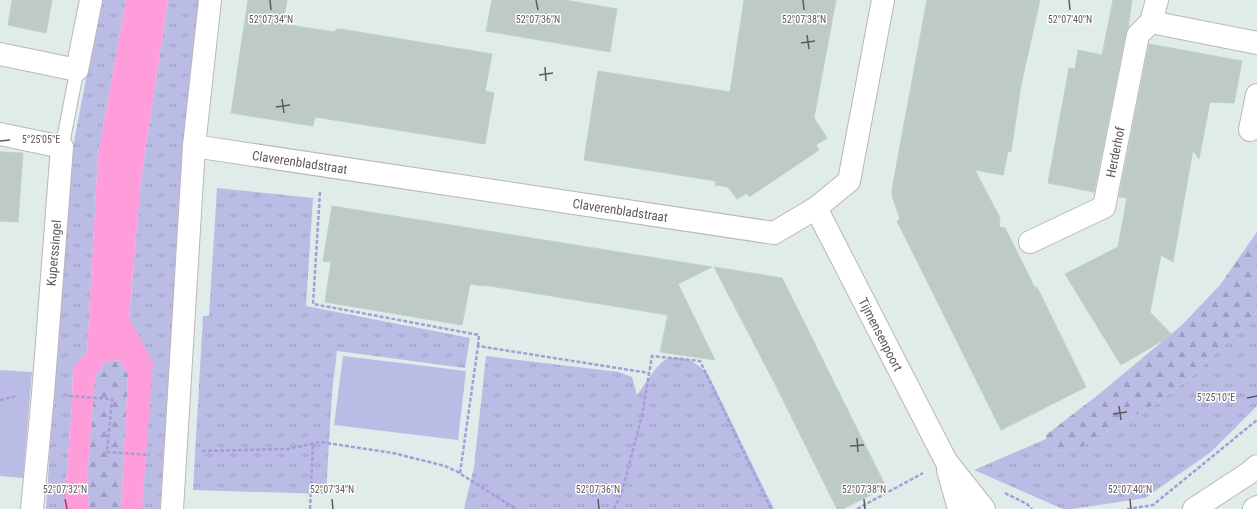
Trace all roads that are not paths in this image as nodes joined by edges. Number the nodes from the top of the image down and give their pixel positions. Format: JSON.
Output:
{"nodes":[{"id":1,"x":90,"y":0,"type":"edge"},
{"id":2,"x":210,"y":0,"type":"edge"},
{"id":3,"x":883,"y":0,"type":"edge"},
{"id":4,"x":1157,"y":0,"type":"edge"},
{"id":5,"x":1151,"y":22,"type":"junction"},
{"id":6,"x":1257,"y":43,"type":"edge"},
{"id":7,"x":0,"y":54,"type":"edge"},
{"id":8,"x":76,"y":70,"type":"junction"},
{"id":9,"x":1257,"y":95,"type":"edge"},
{"id":10,"x":1250,"y":130,"type":"dead end"},
{"id":11,"x":0,"y":134,"type":"edge"},
{"id":12,"x":194,"y":146,"type":"junction"},
{"id":13,"x":62,"y":147,"type":"junction"},
{"id":14,"x":816,"y":208,"type":"junction"},
{"id":15,"x":1030,"y":242,"type":"dead end"},
{"id":16,"x":946,"y":461,"type":"junction"},
{"id":17,"x":1257,"y":466,"type":"edge"},
{"id":18,"x":1257,"y":506,"type":"edge"},
{"id":19,"x":32,"y":509,"type":"edge"},
{"id":20,"x":172,"y":509,"type":"edge"},
{"id":21,"x":959,"y":509,"type":"edge"},
{"id":22,"x":984,"y":509,"type":"edge"},
{"id":23,"x":1194,"y":509,"type":"edge"},
{"id":24,"x":1254,"y":509,"type":"edge"}],
"edges":[{"from":1,"to":8,"type":"street","name":"Kuperssingel"},
{"from":2,"to":12,"type":"street"},
{"from":3,"to":14,"type":"street","name":"Claverenbladstraat"},
{"from":4,"to":5,"type":"street","name":"Herderhof"},
{"from":5,"to":6,"type":"street"},
{"from":5,"to":15,"type":"street","name":"Herderhof"},
{"from":7,"to":8,"type":"street"},
{"from":8,"to":13,"type":"lane","name":"Kuperssingel"},
{"from":9,"to":10,"type":"street"},
{"from":11,"to":13,"type":"street"},
{"from":12,"to":14,"type":"street","name":"Claverenbladstraat"},
{"from":12,"to":20,"type":"street"},
{"from":13,"to":19,"type":"street","name":"Kuperssingel"},
{"from":14,"to":16,"type":"street","name":"Tijmensenpoort"},
{"from":16,"to":21,"type":"street","name":"Tijmensenpoort"},
{"from":16,"to":22,"type":"street","name":"Tijmensenpoort"},
{"from":17,"to":23,"type":"street"},
{"from":18,"to":24,"type":"street"}]}
